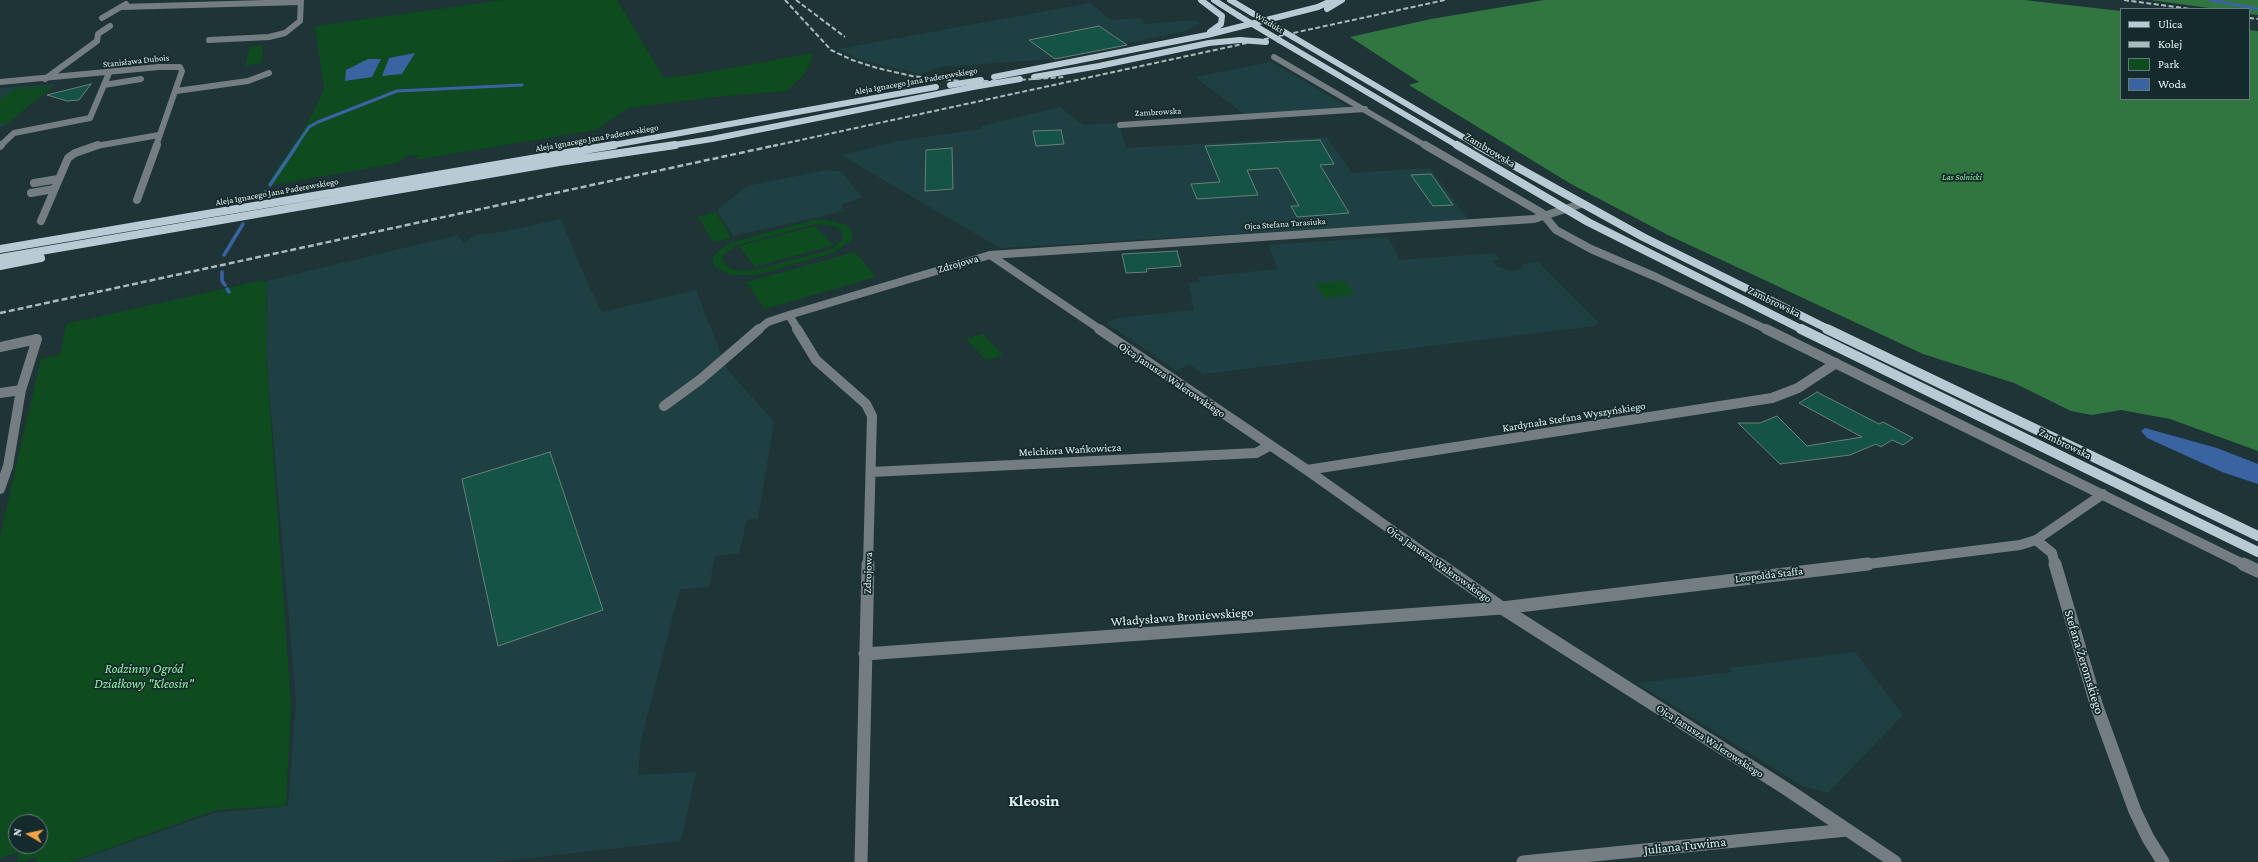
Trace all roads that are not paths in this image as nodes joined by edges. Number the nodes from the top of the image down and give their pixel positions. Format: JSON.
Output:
{"nodes":[{"id":1,"x":181,"y":0,"type":"edge"},
{"id":2,"x":1201,"y":0,"type":"edge"},
{"id":3,"x":1214,"y":0,"type":"edge"},
{"id":4,"x":1230,"y":0,"type":"edge"},
{"id":5,"x":1333,"y":0,"type":"edge"},
{"id":6,"x":1342,"y":0,"type":"edge"},
{"id":7,"x":301,"y":1,"type":"edge"},
{"id":8,"x":1237,"y":2,"type":"edge"},
{"id":9,"x":120,"y":7,"type":"junction"},
{"id":10,"x":102,"y":18,"type":"dead end"},
{"id":11,"x":110,"y":26,"type":"dead end"},
{"id":12,"x":1196,"y":37,"type":"junction"},
{"id":13,"x":209,"y":40,"type":"dead end"},
{"id":14,"x":1306,"y":44,"type":"joint"},
{"id":15,"x":1294,"y":48,"type":"joint"},
{"id":16,"x":1274,"y":57,"type":"dead end"},
{"id":17,"x":1310,"y":58,"type":"junction"},
{"id":18,"x":109,"y":73,"type":"junction"},
{"id":19,"x":269,"y":73,"type":"dead end"},
{"id":20,"x":45,"y":79,"type":"junction"},
{"id":21,"x":141,"y":79,"type":"dead end"},
{"id":22,"x":1020,"y":79,"type":"junction"},
{"id":23,"x":0,"y":82,"type":"edge"},
{"id":24,"x":104,"y":85,"type":"junction"},
{"id":25,"x":176,"y":91,"type":"junction"},
{"id":26,"x":1365,"y":109,"type":"junction"},
{"id":27,"x":1120,"y":125,"type":"dead end"},
{"id":28,"x":159,"y":135,"type":"junction"},
{"id":29,"x":0,"y":146,"type":"edge"},
{"id":30,"x":58,"y":179,"type":"junction"},
{"id":31,"x":34,"y":183,"type":"dead end"},
{"id":32,"x":54,"y":189,"type":"junction"},
{"id":33,"x":31,"y":193,"type":"dead end"},
{"id":34,"x":306,"y":197,"type":"junction"},
{"id":35,"x":136,"y":200,"type":"dead end"},
{"id":36,"x":334,"y":200,"type":"junction"},
{"id":37,"x":1581,"y":204,"type":"junction"},
{"id":38,"x":1566,"y":210,"type":"junction"},
{"id":39,"x":1544,"y":217,"type":"junction"},
{"id":40,"x":41,"y":221,"type":"dead end"},
{"id":41,"x":0,"y":242,"type":"edge"},
{"id":42,"x":0,"y":249,"type":"edge"},
{"id":43,"x":990,"y":255,"type":"junction"},
{"id":44,"x":0,"y":258,"type":"edge"},
{"id":45,"x":0,"y":266,"type":"edge"},
{"id":46,"x":788,"y":314,"type":"junction"},
{"id":47,"x":0,"y":347,"type":"edge"},
{"id":48,"x":1836,"y":363,"type":"junction"},
{"id":49,"x":21,"y":390,"type":"junction"},
{"id":50,"x":0,"y":393,"type":"edge"},
{"id":51,"x":664,"y":406,"type":"dead end"},
{"id":52,"x":1269,"y":446,"type":"junction"},
{"id":53,"x":4,"y":467,"type":"edge"},
{"id":54,"x":1307,"y":470,"type":"junction"},
{"id":55,"x":872,"y":472,"type":"junction"},
{"id":56,"x":0,"y":489,"type":"edge"},
{"id":57,"x":2103,"y":494,"type":"junction"},
{"id":58,"x":2258,"y":536,"type":"edge"},
{"id":59,"x":2036,"y":540,"type":"junction"},
{"id":60,"x":2258,"y":552,"type":"edge"},
{"id":61,"x":2258,"y":571,"type":"edge"},
{"id":62,"x":1502,"y":608,"type":"junction"},
{"id":63,"x":865,"y":654,"type":"junction"},
{"id":64,"x":1847,"y":830,"type":"junction"},
{"id":65,"x":861,"y":862,"type":"edge"},
{"id":66,"x":1523,"y":862,"type":"edge"},
{"id":67,"x":1895,"y":862,"type":"edge"},
{"id":68,"x":2163,"y":862,"type":"edge"}],
"edges":[{"from":1,"to":9,"type":"street"},
{"from":2,"to":12,"type":"main road"},
{"from":3,"to":15,"type":"main road","name":"Wiadukt","bridge":true},
{"from":4,"to":8,"type":"main road","name":"Wiadukt"},
{"from":5,"to":12,"type":"main road"},
{"from":6,"to":22,"type":"main road"},
{"from":7,"to":9,"type":"street"},
{"from":7,"to":13,"type":"street"},
{"from":8,"to":14,"type":"main road","name":"Wiadukt","bridge":true},
{"from":9,"to":10,"type":"street"},
{"from":11,"to":20,"type":"street"},
{"from":12,"to":34,"type":"main road","name":"Aleja Ignacego Jana Paderewskiego","bridge":true},
{"from":14,"to":37,"type":"main road","name":"Zambrowska"},
{"from":15,"to":17,"type":"main road","name":"Zambrowska"},
{"from":16,"to":26,"type":"street"},
{"from":17,"to":22,"type":"main road","bridge":true},
{"from":17,"to":38,"type":"main road","name":"Zambrowska"},
{"from":18,"to":20,"type":"street","name":"Stanisława Dubois"},
{"from":18,"to":24,"type":"street"},
{"from":18,"to":25,"type":"street","name":"Stanisława Dubois"},
{"from":19,"to":25,"type":"street"},
{"from":20,"to":23,"type":"street","name":"Stanisława Dubois"},
{"from":21,"to":24,"type":"street"},
{"from":22,"to":36,"type":"main road","name":"Aleja Ignacego Jana Paderewskiego","bridge":true},
{"from":24,"to":29,"type":"street"},
{"from":25,"to":28,"type":"street","name":"Stanisława Dubois"},
{"from":26,"to":27,"type":"street","name":"Zambrowska"},
{"from":26,"to":39,"type":"street"},
{"from":28,"to":30,"type":"street"},
{"from":28,"to":35,"type":"street","name":"Stanisława Dubois"},
{"from":30,"to":31,"type":"street"},
{"from":30,"to":32,"type":"street"},
{"from":32,"to":33,"type":"street"},
{"from":32,"to":40,"type":"street"},
{"from":34,"to":41,"type":"main road"},
{"from":34,"to":42,"type":"main road","name":"Aleja Ignacego Jana Paderewskiego"},
{"from":36,"to":44,"type":"main road","name":"Aleja Ignacego Jana Paderewskiego"},
{"from":36,"to":45,"type":"main road"},
{"from":37,"to":38,"type":"street","name":"Ojca Stefana Tarasiuka"},
{"from":37,"to":58,"type":"main road","name":"Zambrowska"},
{"from":38,"to":39,"type":"street","name":"Ojca Stefana Tarasiuka"},
{"from":38,"to":60,"type":"main road","name":"Zambrowska"},
{"from":39,"to":43,"type":"street","name":"Ojca Stefana Tarasiuka"},
{"from":39,"to":48,"type":"street"},
{"from":43,"to":46,"type":"street","name":"Zdrojowa"},
{"from":43,"to":52,"type":"street","name":"Ojca Janusza Walerowskiego"},
{"from":46,"to":51,"type":"street","name":"Zdrojowa"},
{"from":46,"to":55,"type":"street","name":"Zdrojowa"},
{"from":47,"to":49,"type":"street"},
{"from":48,"to":54,"type":"street","name":"Kardynała Stefana Wyszyńskiego"},
{"from":48,"to":57,"type":"street"},
{"from":49,"to":50,"type":"street"},
{"from":49,"to":53,"type":"street"},
{"from":52,"to":54,"type":"street","name":"Ojca Janusza Walerowskiego"},
{"from":52,"to":55,"type":"street","name":"Melchiora Wańkowicza"},
{"from":53,"to":56,"type":"street"},
{"from":54,"to":62,"type":"street","name":"Ojca Janusza Walerowskiego"},
{"from":55,"to":63,"type":"street","name":"Zdrojowa"},
{"from":57,"to":59,"type":"street"},
{"from":57,"to":61,"type":"street"},
{"from":59,"to":62,"type":"street","name":"Leopolda Staffa"},
{"from":59,"to":68,"type":"street","name":"Stefana Żeromskiego"},
{"from":62,"to":63,"type":"street","name":"Władysława Broniewskiego"},
{"from":62,"to":64,"type":"street","name":"Ojca Janusza Walerowskiego"},
{"from":63,"to":65,"type":"street","name":"Zdrojowa"},
{"from":64,"to":66,"type":"street","name":"Juliana Tuwima"},
{"from":64,"to":67,"type":"street","name":"Ojca Janusza Walerowskiego"}]}
